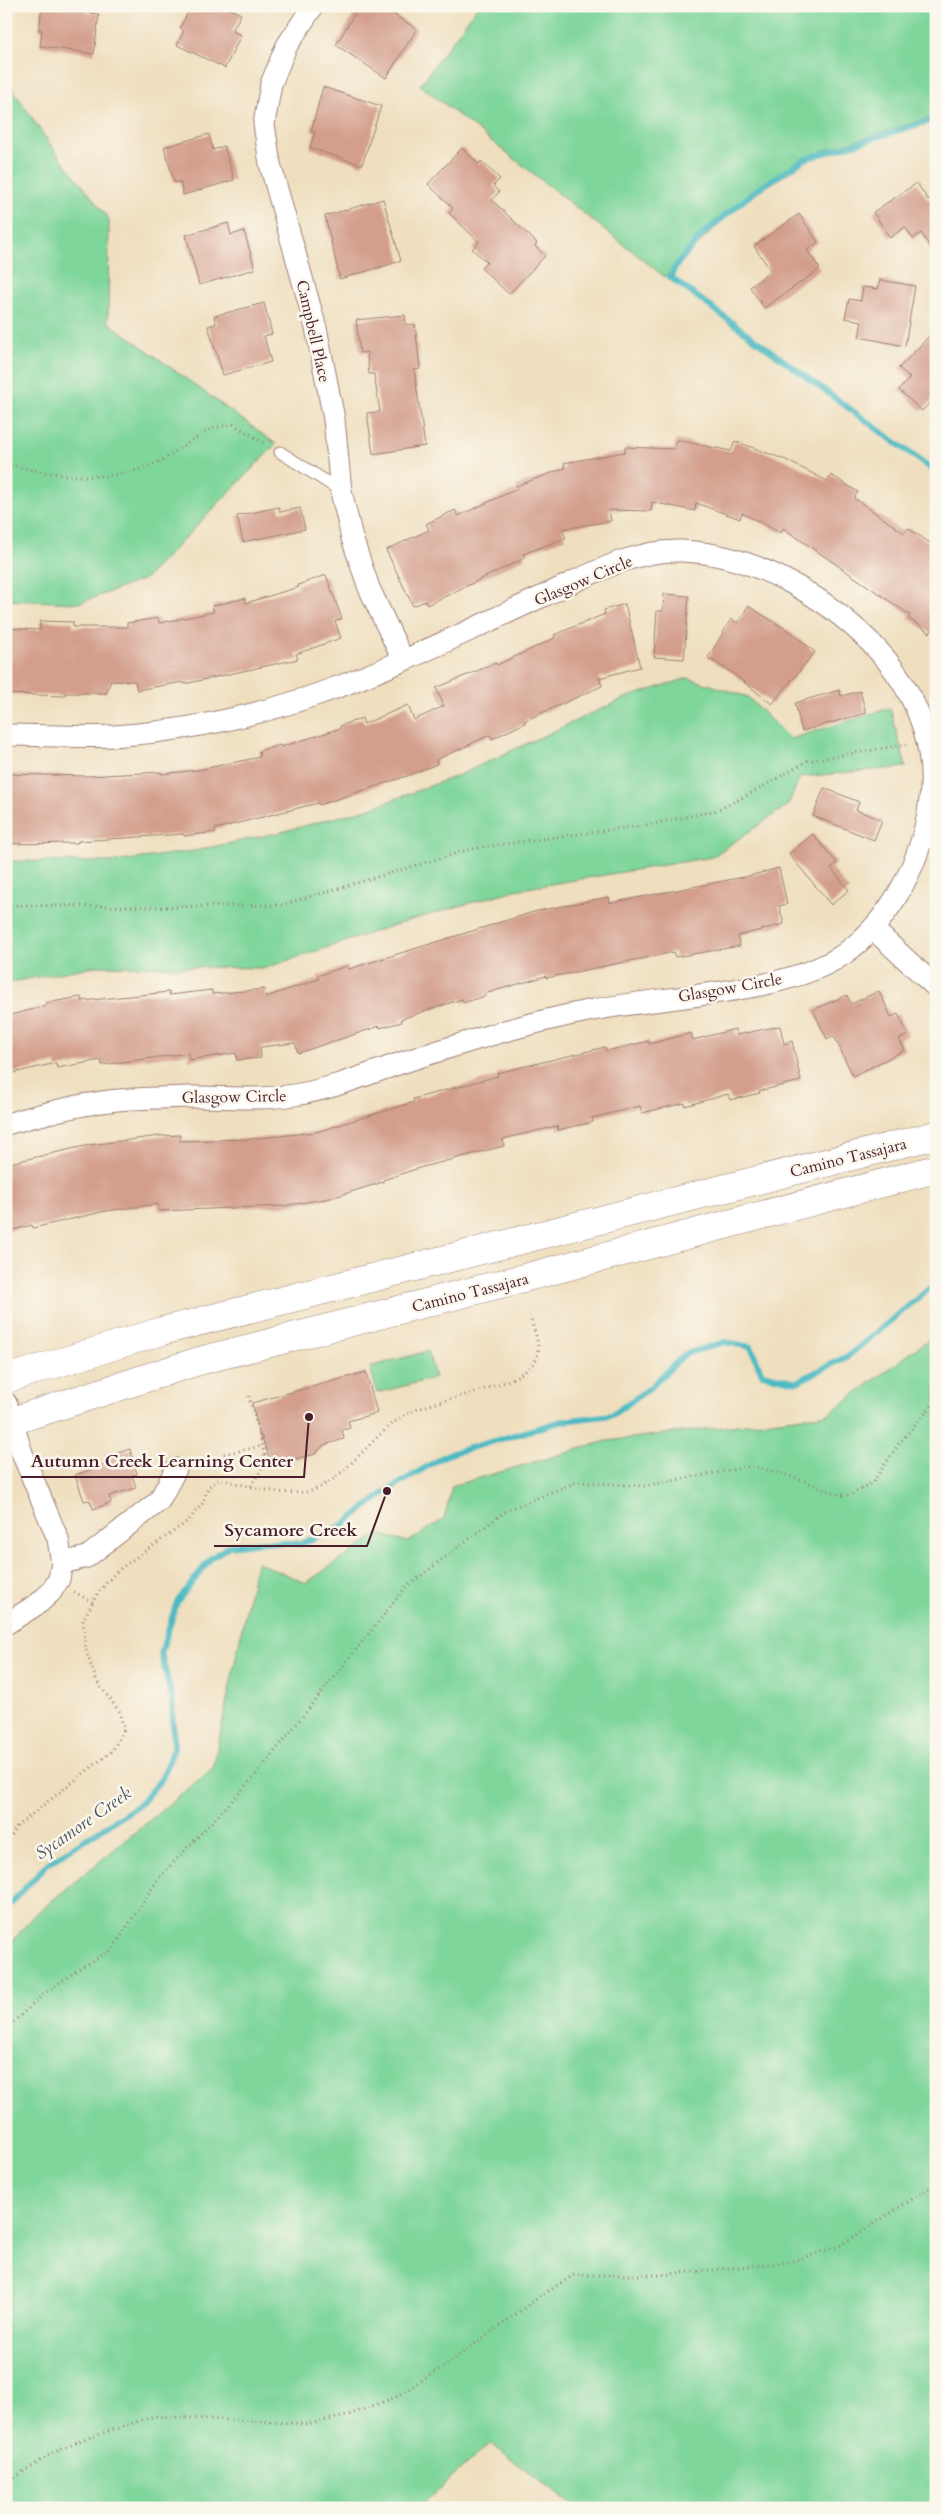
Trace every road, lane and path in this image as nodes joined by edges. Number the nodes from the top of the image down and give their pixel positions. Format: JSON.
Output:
{"nodes":[{"id":1,"x":312,"y":6,"type":"edge"},
{"id":2,"x":280,"y":452,"type":"joint"},
{"id":3,"x":6,"y":464,"type":"edge"},
{"id":4,"x":341,"y":491,"type":"junction"},
{"id":5,"x":403,"y":660,"type":"junction"},
{"id":6,"x":929,"y":718,"type":"edge"},
{"id":7,"x":6,"y":735,"type":"edge"},
{"id":8,"x":928,"y":741,"type":"junction"},
{"id":9,"x":6,"y":905,"type":"edge"},
{"id":10,"x":873,"y":929,"type":"junction"},
{"id":11,"x":936,"y":987,"type":"edge"},
{"id":12,"x":6,"y":1124,"type":"edge"},
{"id":13,"x":936,"y":1134,"type":"edge"},
{"id":14,"x":936,"y":1169,"type":"edge"},
{"id":15,"x":530,"y":1317,"type":"dead end"},
{"id":16,"x":6,"y":1380,"type":"edge"},
{"id":17,"x":249,"y":1396,"type":"dead end"},
{"id":18,"x":936,"y":1401,"type":"edge"},
{"id":19,"x":8,"y":1415,"type":"edge"},
{"id":20,"x":262,"y":1446,"type":"junction"},
{"id":21,"x":224,"y":1454,"type":"dead end"},
{"id":22,"x":176,"y":1468,"type":"dead end"},
{"id":23,"x":251,"y":1486,"type":"junction"},
{"id":24,"x":62,"y":1563,"type":"junction"},
{"id":25,"x":6,"y":1624,"type":"edge"},
{"id":26,"x":6,"y":1844,"type":"edge"},
{"id":27,"x":6,"y":2028,"type":"edge"},
{"id":28,"x":936,"y":2184,"type":"edge"},
{"id":29,"x":6,"y":2483,"type":"edge"}],
"edges":[{"from":1,"to":4,"type":"street","name":"Campbell Place"},
{"from":2,"to":3,"type":"path"},
{"from":2,"to":4,"type":"lane"},
{"from":4,"to":5,"type":"street","name":"Campbell Place"},
{"from":5,"to":6,"type":"street","name":"Glasgow Circle"},
{"from":5,"to":7,"type":"street","name":"Glasgow Circle"},
{"from":6,"to":8,"type":"street","name":"Glasgow Circle"},
{"from":8,"to":9,"type":"path"},
{"from":8,"to":10,"type":"street","name":"Glasgow Circle"},
{"from":10,"to":11,"type":"street"},
{"from":10,"to":12,"type":"street","name":"Glasgow Circle"},
{"from":13,"to":16,"type":"main road","name":"Camino Tassajara"},
{"from":14,"to":19,"type":"main road","name":"Camino Tassajara"},
{"from":15,"to":23,"type":"path"},
{"from":17,"to":20,"type":"path"},
{"from":18,"to":27,"type":"path"},
{"from":19,"to":24,"type":"street"},
{"from":20,"to":21,"type":"path"},
{"from":20,"to":23,"type":"path"},
{"from":22,"to":24,"type":"street"},
{"from":23,"to":26,"type":"path"},
{"from":24,"to":25,"type":"street"},
{"from":28,"to":29,"type":"path"}]}
